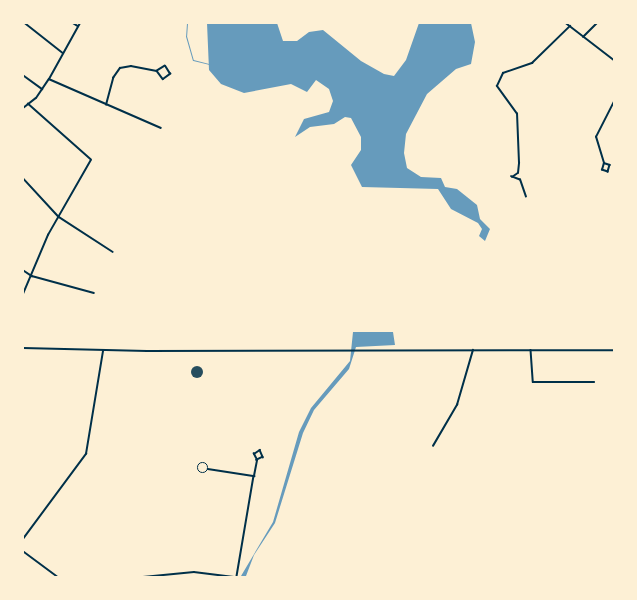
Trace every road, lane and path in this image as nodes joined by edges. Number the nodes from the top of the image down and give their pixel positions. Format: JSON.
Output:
{"nodes":[{"id":1,"x":25,"y":23,"type":"edge"},
{"id":2,"x":73,"y":23,"type":"edge"},
{"id":3,"x":80,"y":23,"type":"edge"},
{"id":4,"x":566,"y":23,"type":"edge"},
{"id":5,"x":597,"y":23,"type":"edge"},
{"id":6,"x":78,"y":26,"type":"junction"},
{"id":7,"x":570,"y":26,"type":"junction"},
{"id":8,"x":583,"y":37,"type":"junction"},
{"id":9,"x":63,"y":53,"type":"junction"},
{"id":10,"x":614,"y":60,"type":"edge"},
{"id":11,"x":157,"y":71,"type":"junction"},
{"id":12,"x":23,"y":75,"type":"edge"},
{"id":13,"x":49,"y":79,"type":"junction"},
{"id":14,"x":42,"y":89,"type":"junction"},
{"id":15,"x":614,"y":102,"type":"edge"},
{"id":16,"x":28,"y":104,"type":"junction"},
{"id":17,"x":106,"y":105,"type":"junction"},
{"id":18,"x":23,"y":108,"type":"edge"},
{"id":19,"x":161,"y":128,"type":"dead end"},
{"id":20,"x":604,"y":163,"type":"junction"},
{"id":21,"x":23,"y":178,"type":"edge"},
{"id":22,"x":526,"y":197,"type":"dead end"},
{"id":23,"x":59,"y":217,"type":"junction"},
{"id":24,"x":113,"y":252,"type":"dead end"},
{"id":25,"x":23,"y":270,"type":"edge"},
{"id":26,"x":32,"y":276,"type":"junction"},
{"id":27,"x":94,"y":293,"type":"dead end"},
{"id":28,"x":23,"y":294,"type":"edge"},
{"id":29,"x":23,"y":348,"type":"edge"},
{"id":30,"x":473,"y":350,"type":"junction"},
{"id":31,"x":531,"y":350,"type":"junction"},
{"id":32,"x":614,"y":350,"type":"edge"},
{"id":33,"x":103,"y":351,"type":"junction"},
{"id":34,"x":594,"y":382,"type":"dead end"},
{"id":35,"x":433,"y":446,"type":"dead end"},
{"id":36,"x":257,"y":460,"type":"junction"},
{"id":37,"x":208,"y":469,"type":"junction"},
{"id":38,"x":254,"y":476,"type":"junction"},
{"id":39,"x":23,"y":539,"type":"edge"},
{"id":40,"x":23,"y":551,"type":"edge"},
{"id":41,"x":58,"y":577,"type":"edge"},
{"id":42,"x":143,"y":577,"type":"edge"},
{"id":43,"x":234,"y":577,"type":"edge"},
{"id":44,"x":238,"y":577,"type":"edge"}],
"edges":[{"from":1,"to":9,"type":"street"},
{"from":2,"to":6,"type":"street"},
{"from":3,"to":6,"type":"main road"},
{"from":4,"to":7,"type":"street"},
{"from":5,"to":8,"type":"street"},
{"from":6,"to":9,"type":"main road"},
{"from":7,"to":8,"type":"street"},
{"from":7,"to":22,"type":"street"},
{"from":8,"to":10,"type":"street"},
{"from":9,"to":13,"type":"main road"},
{"from":11,"to":11,"type":"street"},
{"from":11,"to":17,"type":"street"},
{"from":12,"to":14,"type":"street"},
{"from":13,"to":14,"type":"main road"},
{"from":13,"to":17,"type":"street"},
{"from":14,"to":16,"type":"main road"},
{"from":15,"to":20,"type":"street"},
{"from":16,"to":18,"type":"main road"},
{"from":16,"to":23,"type":"street"},
{"from":17,"to":19,"type":"street"},
{"from":20,"to":20,"type":"street"},
{"from":21,"to":23,"type":"street"},
{"from":23,"to":24,"type":"street"},
{"from":23,"to":26,"type":"street"},
{"from":25,"to":26,"type":"street"},
{"from":26,"to":27,"type":"street"},
{"from":26,"to":28,"type":"street"},
{"from":29,"to":33,"type":"main road"},
{"from":30,"to":31,"type":"main road"},
{"from":30,"to":33,"type":"main road"},
{"from":30,"to":35,"type":"street"},
{"from":31,"to":32,"type":"main road"},
{"from":31,"to":34,"type":"street"},
{"from":33,"to":39,"type":"street"},
{"from":36,"to":36,"type":"street"},
{"from":36,"to":38,"type":"street"},
{"from":37,"to":37,"type":"street"},
{"from":37,"to":38,"type":"street"},
{"from":38,"to":44,"type":"street"},
{"from":40,"to":41,"type":"street"},
{"from":42,"to":43,"type":"street"}]}
